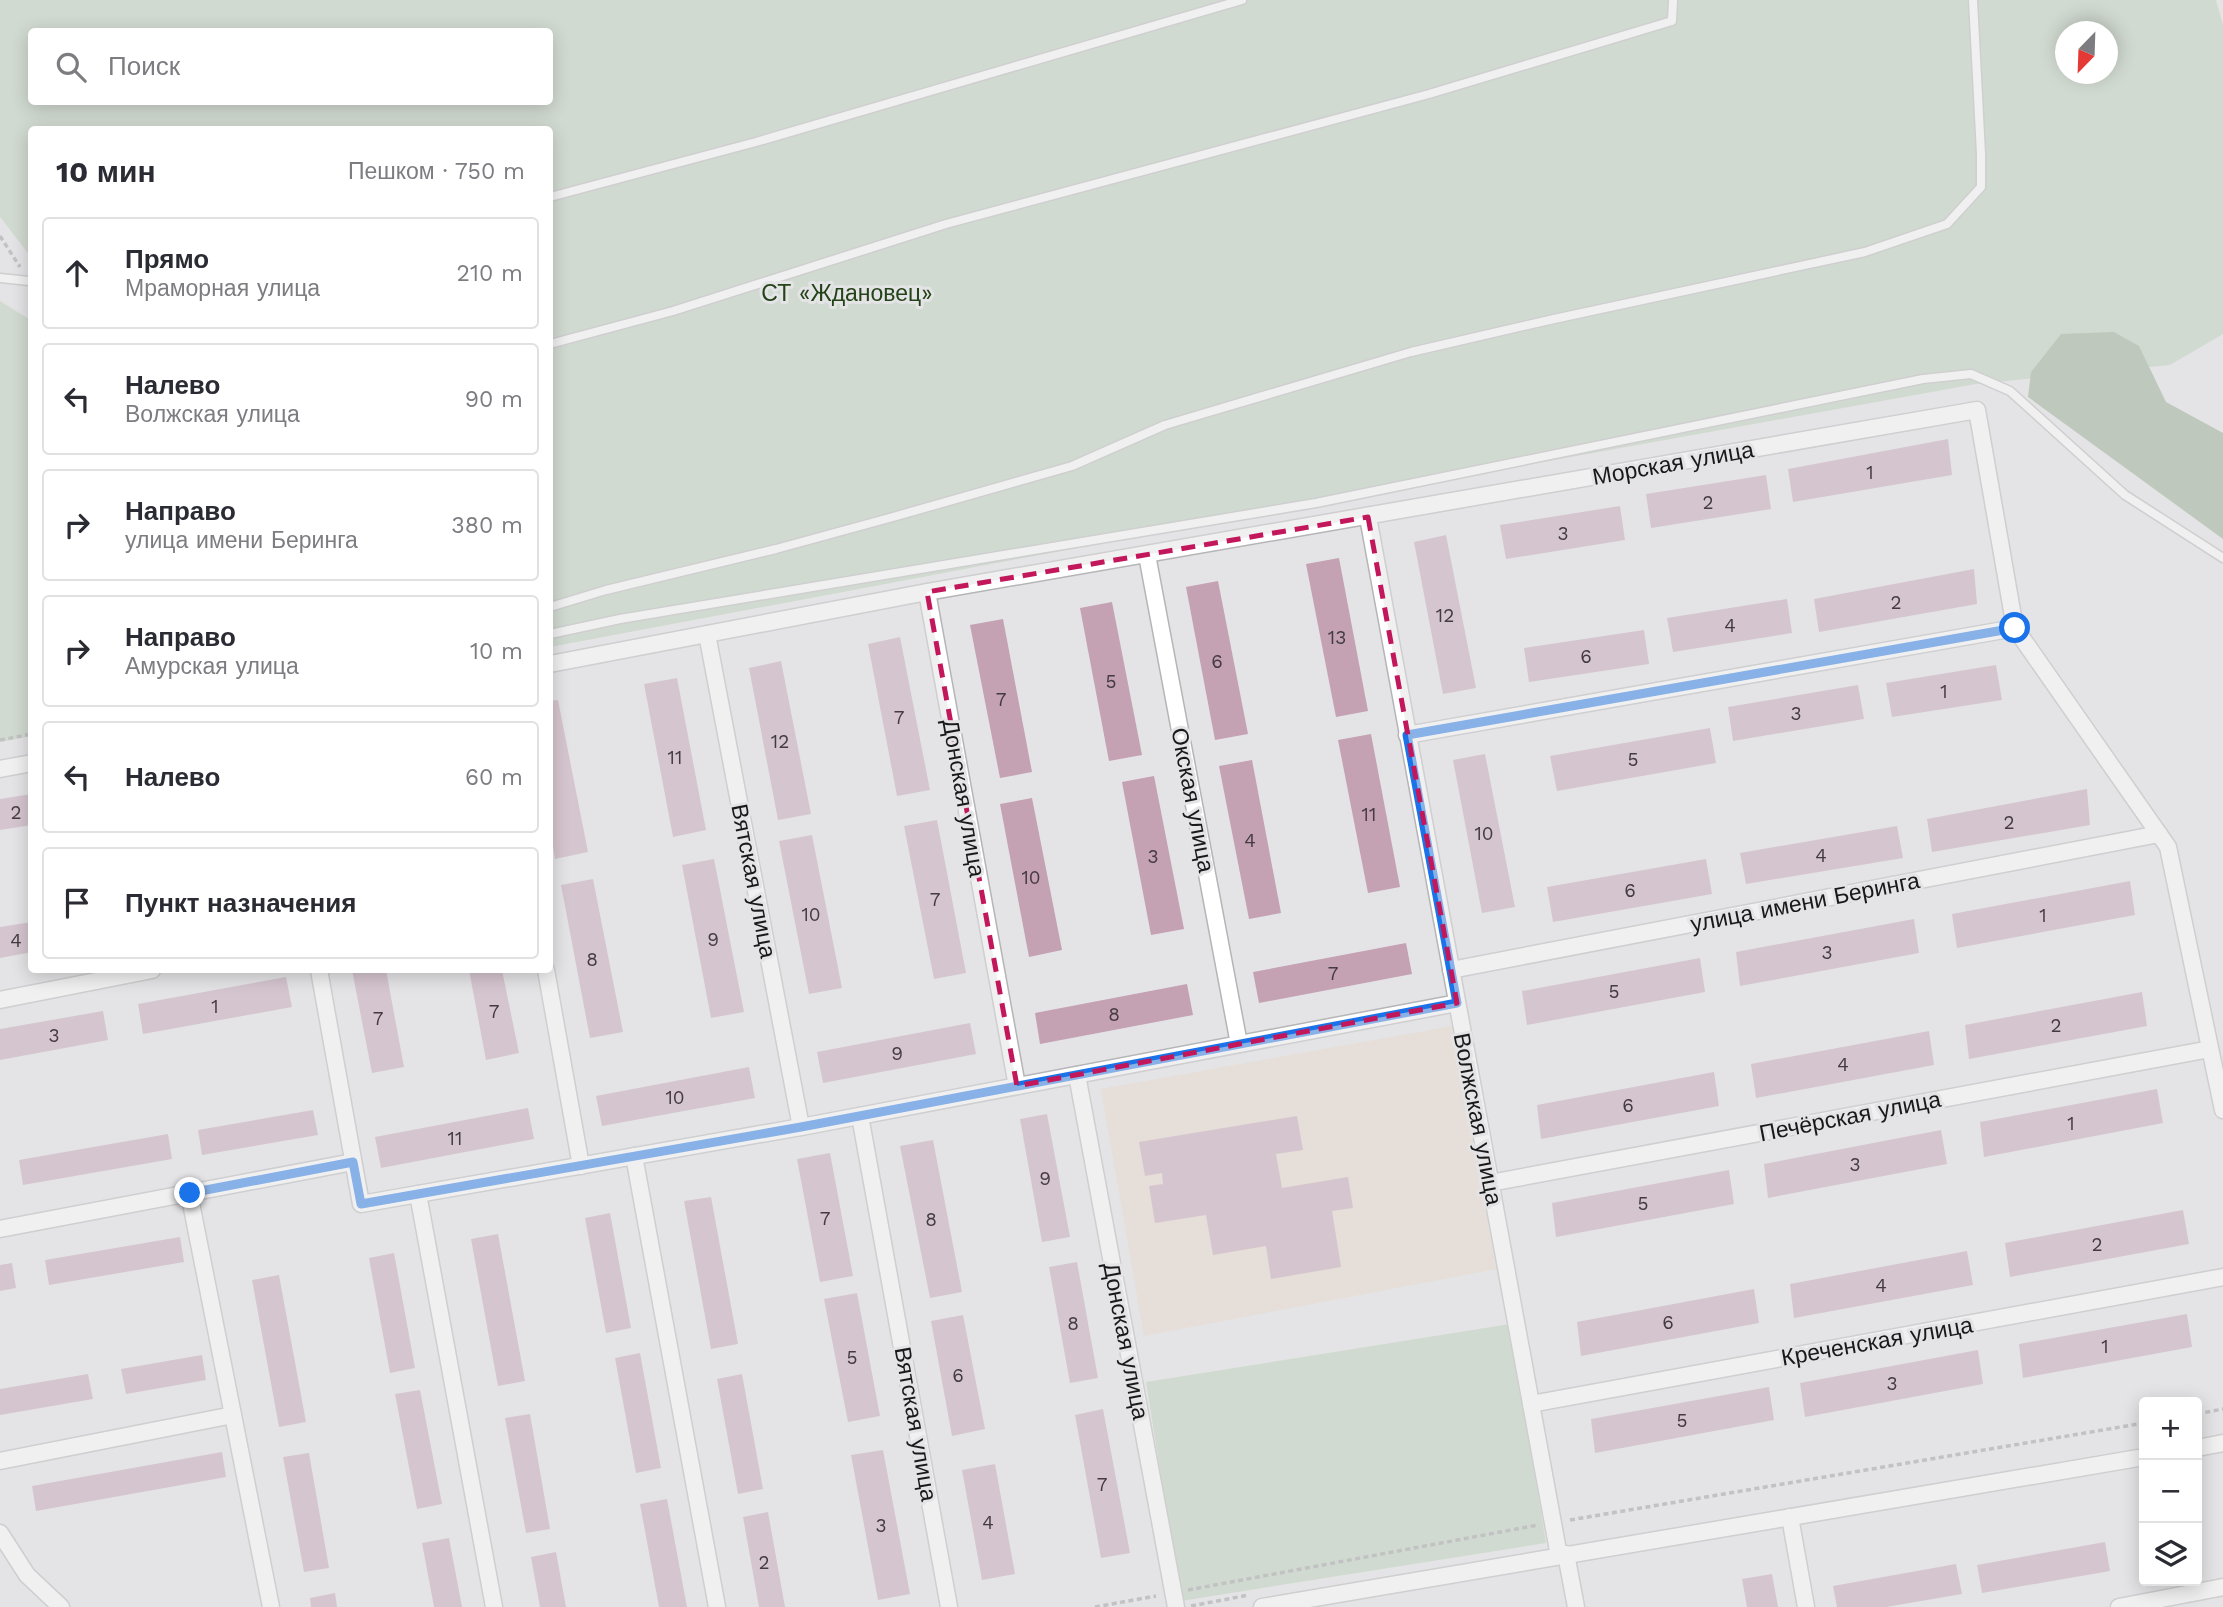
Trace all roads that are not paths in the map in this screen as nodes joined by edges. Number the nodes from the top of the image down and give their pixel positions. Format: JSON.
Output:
{"nodes":[{"id":1,"x":1242,"y":0,"type":"edge"},
{"id":2,"x":1674,"y":0,"type":"edge"},
{"id":3,"x":1973,"y":0,"type":"edge"},
{"id":4,"x":553,"y":196,"type":"edge"},
{"id":5,"x":0,"y":278,"type":"edge"},
{"id":6,"x":28,"y":282,"type":"edge"},
{"id":7,"x":553,"y":343,"type":"edge"},
{"id":8,"x":1368,"y":517,"type":"junction"},
{"id":9,"x":1147,"y":555,"type":"junction"},
{"id":10,"x":2223,"y":558,"type":"edge"},
{"id":11,"x":927,"y":592,"type":"junction"},
{"id":12,"x":553,"y":606,"type":"edge"},
{"id":13,"x":2015,"y":628,"type":"junction"},
{"id":14,"x":553,"y":633,"type":"edge"},
{"id":15,"x":707,"y":634,"type":"junction"},
{"id":16,"x":553,"y":663,"type":"edge"},
{"id":17,"x":1407,"y":735,"type":"junction"},
{"id":18,"x":28,"y":764,"type":"edge"},
{"id":19,"x":0,"y":769,"type":"edge"},
{"id":20,"x":2160,"y":834,"type":"junction"},
{"id":21,"x":1451,"y":970,"type":"junction"},
{"id":22,"x":137,"y":973,"type":"edge"},
{"id":23,"x":320,"y":973,"type":"edge"},
{"id":24,"x":547,"y":973,"type":"edge"},
{"id":25,"x":0,"y":1000,"type":"edge"},
{"id":26,"x":1457,"y":1003,"type":"junction"},
{"id":27,"x":1239,"y":1044,"type":"junction"},
{"id":28,"x":2210,"y":1049,"type":"junction"},
{"id":29,"x":1077,"y":1075,"type":"junction"},
{"id":30,"x":1017,"y":1086,"type":"junction"},
{"id":31,"x":2223,"y":1110,"type":"edge"},
{"id":32,"x":860,"y":1116,"type":"junction"},
{"id":33,"x":801,"y":1127,"type":"junction"},
{"id":34,"x":634,"y":1156,"type":"junction"},
{"id":35,"x":353,"y":1162,"type":"junction"},
{"id":36,"x":581,"y":1166,"type":"junction"},
{"id":37,"x":1490,"y":1183,"type":"junction"},
{"id":38,"x":190,"y":1193,"type":"junction"},
{"id":39,"x":418,"y":1194,"type":"junction"},
{"id":40,"x":0,"y":1229,"type":"edge"},
{"id":41,"x":2223,"y":1277,"type":"edge"},
{"id":42,"x":1531,"y":1404,"type":"junction"},
{"id":43,"x":233,"y":1415,"type":"junction"},
{"id":44,"x":2223,"y":1443,"type":"edge"},
{"id":45,"x":2202,"y":1447,"type":"edge"},
{"id":46,"x":2139,"y":1458,"type":"edge"},
{"id":47,"x":0,"y":1461,"type":"edge"},
{"id":48,"x":1790,"y":1517,"type":"junction"},
{"id":49,"x":0,"y":1533,"type":"edge"},
{"id":50,"x":1563,"y":1555,"type":"junction"},
{"id":51,"x":2223,"y":1587,"type":"edge"},
{"id":52,"x":1174,"y":1600,"type":"edge"},
{"id":53,"x":61,"y":1607,"type":"edge"},
{"id":54,"x":271,"y":1607,"type":"edge"},
{"id":55,"x":494,"y":1607,"type":"edge"},
{"id":56,"x":717,"y":1607,"type":"edge"},
{"id":57,"x":949,"y":1607,"type":"edge"},
{"id":58,"x":1262,"y":1607,"type":"edge"},
{"id":59,"x":1576,"y":1607,"type":"edge"},
{"id":60,"x":1806,"y":1607,"type":"edge"},
{"id":61,"x":2119,"y":1607,"type":"edge"}],
"edges":[{"from":1,"to":4,"type":"lane"},
{"from":2,"to":7,"type":"lane"},
{"from":3,"to":12,"type":"lane"},
{"from":5,"to":6,"type":"lane"},
{"from":8,"to":9,"type":"street","name":"Морская улица"},
{"from":8,"to":13,"type":"street","name":"Морская улица"},
{"from":8,"to":17,"type":"street","name":"Волжская улица"},
{"from":9,"to":11,"type":"street","name":"Морская улица"},
{"from":9,"to":27,"type":"street","name":"Окская улица"},
{"from":10,"to":14,"type":"lane"},
{"from":11,"to":15,"type":"street","name":"Морская улица"},
{"from":11,"to":30,"type":"street","name":"Донская улица"},
{"from":13,"to":17,"type":"street"},
{"from":13,"to":20,"type":"street"},
{"from":15,"to":16,"type":"street","name":"Морская улица"},
{"from":15,"to":33,"type":"street","name":"Вятская улица"},
{"from":17,"to":21,"type":"street","name":"Волжская улица"},
{"from":18,"to":19,"type":"street"},
{"from":20,"to":21,"type":"street","name":"улица имени Беринга"},
{"from":20,"to":28,"type":"street"},
{"from":21,"to":26,"type":"street","name":"Волжская улица"},
{"from":22,"to":25,"type":"street"},
{"from":23,"to":35,"type":"street"},
{"from":24,"to":36,"type":"street"},
{"from":26,"to":27,"type":"street"},
{"from":26,"to":37,"type":"street","name":"Волжская улица"},
{"from":27,"to":29,"type":"street"},
{"from":28,"to":31,"type":"street"},
{"from":28,"to":37,"type":"street","name":"Печёрская улица"},
{"from":29,"to":30,"type":"street"},
{"from":29,"to":52,"type":"street","name":"Донская улица"},
{"from":30,"to":32,"type":"street"},
{"from":32,"to":33,"type":"street"},
{"from":32,"to":57,"type":"street","name":"Вятская улица"},
{"from":33,"to":34,"type":"street"},
{"from":34,"to":36,"type":"street"},
{"from":34,"to":56,"type":"street"},
{"from":35,"to":38,"type":"street"},
{"from":35,"to":39,"type":"street"},
{"from":36,"to":39,"type":"street"},
{"from":37,"to":42,"type":"street","name":"Волжская улица"},
{"from":38,"to":40,"type":"street"},
{"from":38,"to":43,"type":"street"},
{"from":39,"to":55,"type":"street"},
{"from":41,"to":42,"type":"street","name":"Креченская улица"},
{"from":42,"to":50,"type":"street","name":"Волжская улица"},
{"from":43,"to":47,"type":"street"},
{"from":43,"to":54,"type":"street"},
{"from":44,"to":45,"type":"street"},
{"from":46,"to":48,"type":"street"},
{"from":48,"to":50,"type":"street"},
{"from":48,"to":60,"type":"street"},
{"from":49,"to":53,"type":"street"},
{"from":50,"to":58,"type":"street"},
{"from":50,"to":59,"type":"street","name":"Волжская улица"},
{"from":51,"to":61,"type":"street"}]}
